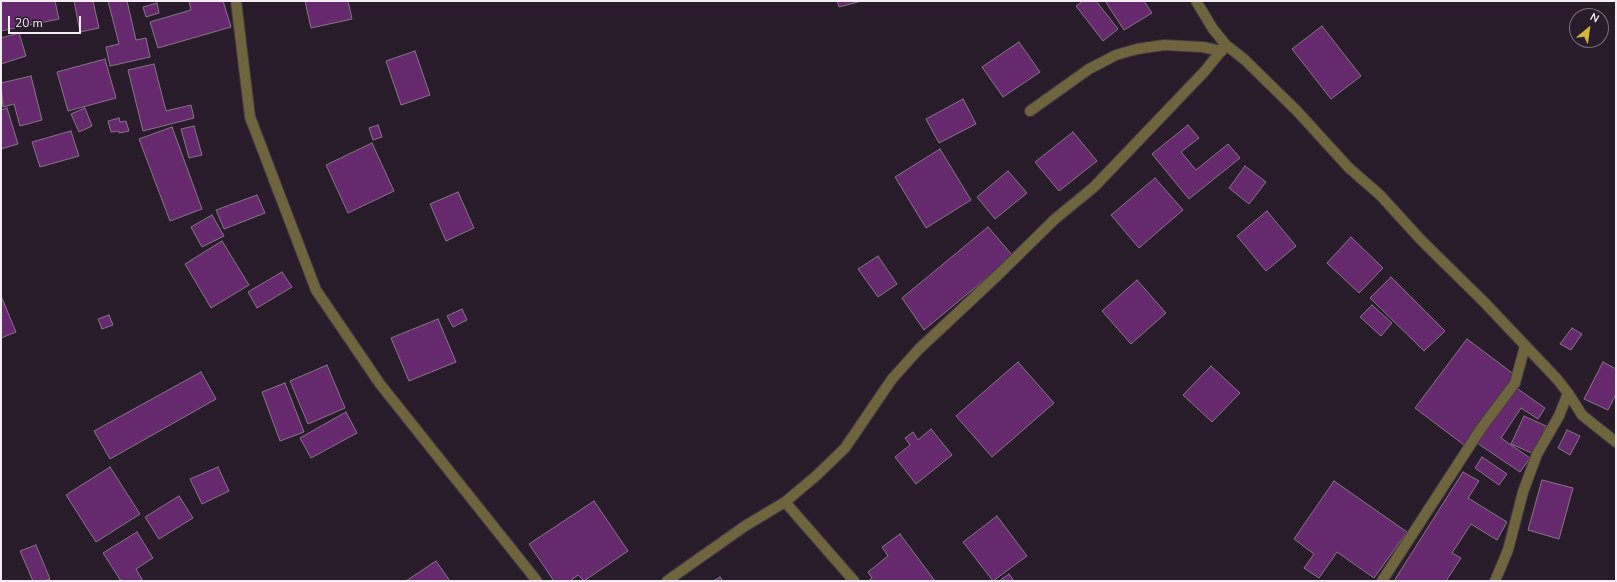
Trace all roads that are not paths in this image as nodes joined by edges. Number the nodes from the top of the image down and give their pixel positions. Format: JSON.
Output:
{"nodes":[{"id":1,"x":236,"y":1,"type":"edge"},
{"id":2,"x":1196,"y":1,"type":"edge"},
{"id":3,"x":1224,"y":48,"type":"junction"},
{"id":4,"x":1030,"y":111,"type":"dead end"},
{"id":5,"x":1525,"y":346,"type":"junction"},
{"id":6,"x":1568,"y":392,"type":"junction"},
{"id":7,"x":1616,"y":442,"type":"edge"},
{"id":8,"x":785,"y":502,"type":"junction"},
{"id":9,"x":537,"y":581,"type":"edge"},
{"id":10,"x":667,"y":581,"type":"edge"},
{"id":11,"x":854,"y":581,"type":"edge"},
{"id":12,"x":1382,"y":581,"type":"edge"},
{"id":13,"x":1494,"y":581,"type":"edge"}],
"edges":[{"from":1,"to":9,"type":"street"},
{"from":2,"to":3,"type":"street"},
{"from":3,"to":4,"type":"street"},
{"from":3,"to":5,"type":"street"},
{"from":3,"to":8,"type":"street"},
{"from":5,"to":6,"type":"street"},
{"from":5,"to":12,"type":"street"},
{"from":6,"to":7,"type":"street"},
{"from":6,"to":13,"type":"street"},
{"from":8,"to":10,"type":"street"},
{"from":8,"to":11,"type":"street"}]}
